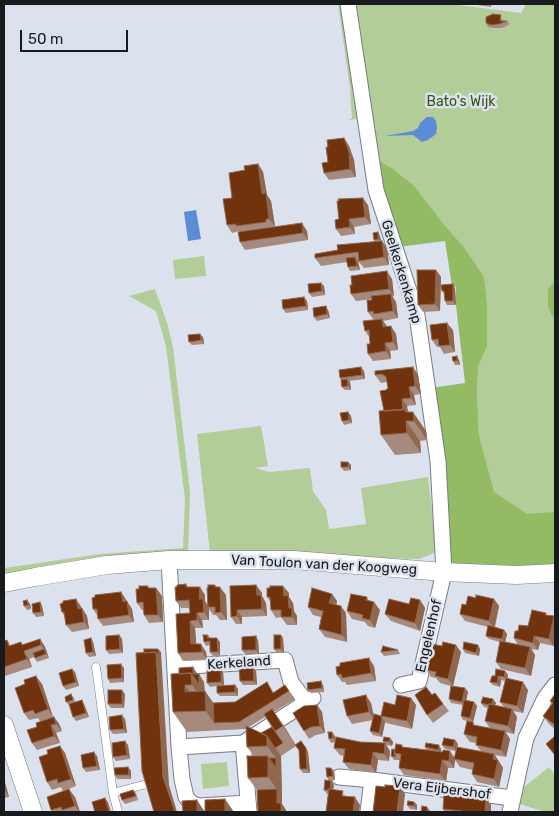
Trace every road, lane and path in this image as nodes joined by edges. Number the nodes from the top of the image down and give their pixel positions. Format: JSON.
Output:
{"nodes":[{"id":1,"x":348,"y":4,"type":"edge"},
{"id":2,"x":169,"y":560,"type":"junction"},
{"id":3,"x":444,"y":572,"type":"junction"},
{"id":4,"x":555,"y":573,"type":"edge"},
{"id":5,"x":4,"y":583,"type":"edge"},
{"id":6,"x":96,"y":667,"type":"dead end"},
{"id":7,"x":175,"y":667,"type":"junction"},
{"id":8,"x":401,"y":685,"type":"dead end"},
{"id":9,"x":555,"y":685,"type":"edge"},
{"id":10,"x":4,"y":725,"type":"edge"},
{"id":11,"x":243,"y":743,"type":"junction"},
{"id":12,"x":180,"y":747,"type":"junction"},
{"id":13,"x":340,"y":777,"type":"dead end"},
{"id":14,"x":372,"y":780,"type":"junction"},
{"id":15,"x":143,"y":785,"type":"edge"},
{"id":16,"x":113,"y":793,"type":"junction"},
{"id":17,"x":250,"y":800,"type":"edge"},
{"id":18,"x":511,"y":805,"type":"edge"},
{"id":19,"x":33,"y":812,"type":"edge"},
{"id":20,"x":118,"y":812,"type":"edge"},
{"id":21,"x":368,"y":812,"type":"edge"}],
"edges":[{"from":1,"to":3,"type":"street","name":"Geelkerkenkamp"},
{"from":2,"to":3,"type":"street","name":"Van Toulon van der Koogweg"},
{"from":2,"to":5,"type":"street","name":"Van Toulon van der Koogweg"},
{"from":2,"to":7,"type":"street"},
{"from":3,"to":4,"type":"street","name":"Van Toulon van der Koogweg"},
{"from":3,"to":8,"type":"street","name":"Engelenhof"},
{"from":6,"to":16,"type":"lane"},
{"from":7,"to":11,"type":"street","name":"Kerkeland"},
{"from":7,"to":12,"type":"street"},
{"from":9,"to":18,"type":"street"},
{"from":10,"to":19,"type":"street"},
{"from":11,"to":12,"type":"street","name":"Kerkeland"},
{"from":11,"to":17,"type":"street"},
{"from":12,"to":17,"type":"street"},
{"from":13,"to":14,"type":"street","name":"Vera Eijbershof"},
{"from":14,"to":18,"type":"street","name":"Vera Eijbershof"},
{"from":14,"to":21,"type":"street"},
{"from":15,"to":16,"type":"lane"},
{"from":16,"to":20,"type":"lane"}]}
